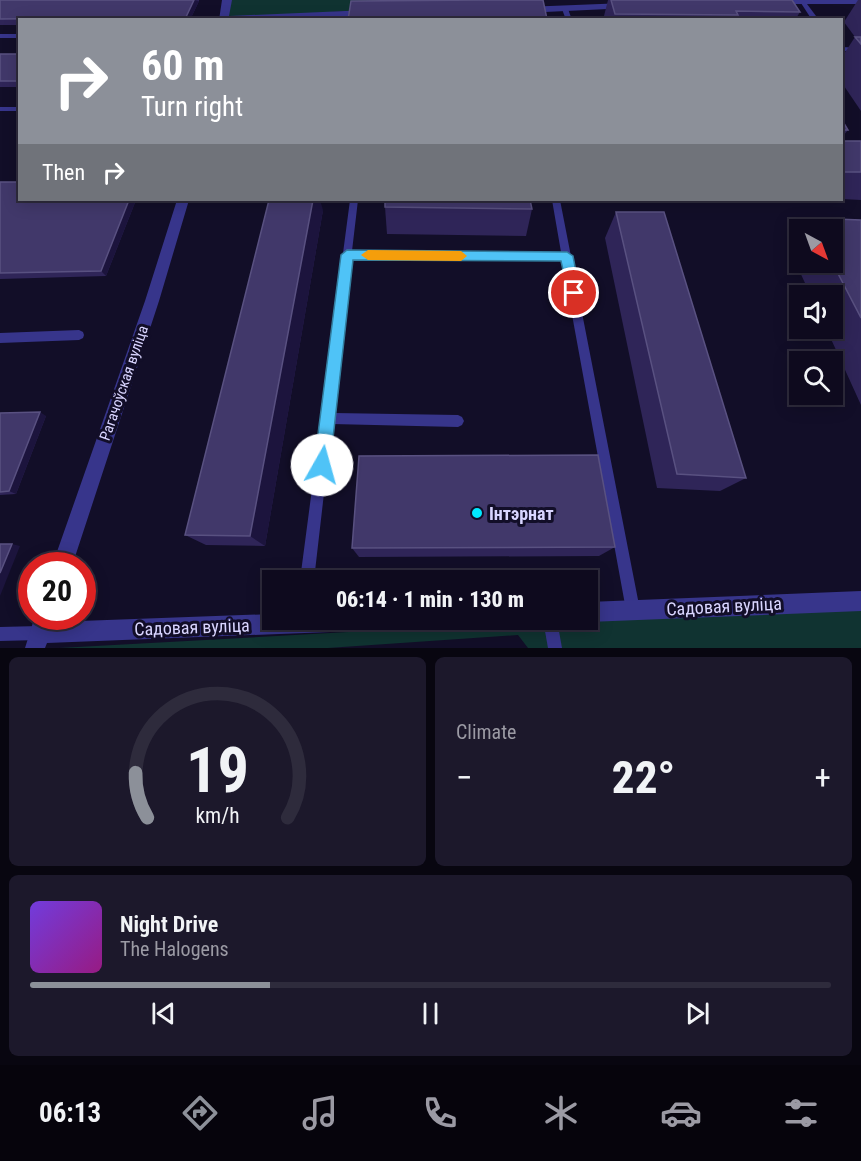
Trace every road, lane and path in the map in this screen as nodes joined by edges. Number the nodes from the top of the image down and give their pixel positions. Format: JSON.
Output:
{"nodes":[{"id":1,"x":226,"y":0,"type":"edge"},
{"id":2,"x":801,"y":1,"type":"edge"},
{"id":3,"x":861,"y":1,"type":"edge"},
{"id":4,"x":767,"y":2,"type":"edge"},
{"id":5,"x":638,"y":5,"type":"edge"},
{"id":6,"x":565,"y":9,"type":"junction"},
{"id":7,"x":510,"y":10,"type":"edge"},
{"id":8,"x":379,"y":13,"type":"edge"},
{"id":9,"x":224,"y":18,"type":"edge"},
{"id":10,"x":250,"y":18,"type":"edge"},
{"id":11,"x":568,"y":18,"type":"edge"},
{"id":12,"x":814,"y":18,"type":"edge"},
{"id":13,"x":0,"y":36,"type":"edge"},
{"id":14,"x":18,"y":36,"type":"edge"},
{"id":15,"x":843,"y":50,"type":"edge"},
{"id":16,"x":861,"y":50,"type":"edge"},
{"id":17,"x":0,"y":109,"type":"edge"},
{"id":18,"x":18,"y":109,"type":"edge"},
{"id":19,"x":183,"y":201,"type":"edge"},
{"id":20,"x":354,"y":201,"type":"edge"},
{"id":21,"x":556,"y":201,"type":"edge"},
{"id":22,"x":347,"y":255,"type":"junction"},
{"id":23,"x":567,"y":256,"type":"junction"},
{"id":24,"x":79,"y":335,"type":"dead end"},
{"id":25,"x":0,"y":338,"type":"edge"},
{"id":26,"x":327,"y":418,"type":"junction"},
{"id":27,"x":458,"y":421,"type":"dead end"},
{"id":28,"x":67,"y":552,"type":"edge"},
{"id":29,"x":308,"y":570,"type":"edge"},
{"id":30,"x":861,"y":601,"type":"edge"},
{"id":31,"x":633,"y":610,"type":"junction"},
{"id":32,"x":598,"y":612,"type":"edge"},
{"id":33,"x":262,"y":623,"type":"edge"},
{"id":34,"x":552,"y":630,"type":"edge"},
{"id":35,"x":40,"y":633,"type":"edge"},
{"id":36,"x":0,"y":634,"type":"edge"},
{"id":37,"x":555,"y":648,"type":"edge"}],
"edges":[{"from":1,"to":9,"type":"street"},
{"from":2,"to":3,"type":"street"},
{"from":2,"to":4,"type":"street"},
{"from":2,"to":12,"type":"lane"},
{"from":5,"to":6,"type":"street"},
{"from":6,"to":7,"type":"street"},
{"from":6,"to":11,"type":"lane"},
{"from":8,"to":10,"type":"street"},
{"from":13,"to":14,"type":"lane"},
{"from":15,"to":16,"type":"lane"},
{"from":17,"to":18,"type":"lane"},
{"from":19,"to":28,"type":"street","name":"Рагачоўская вуліца"},
{"from":20,"to":22,"type":"lane"},
{"from":21,"to":23,"type":"lane"},
{"from":22,"to":23,"type":"lane"},
{"from":22,"to":26,"type":"lane"},
{"from":23,"to":31,"type":"lane"},
{"from":24,"to":25,"type":"lane"},
{"from":26,"to":27,"type":"lane"},
{"from":26,"to":29,"type":"lane"},
{"from":30,"to":31,"type":"street","name":"Садовая вуліца"},
{"from":31,"to":32,"type":"street","name":"Садовая вуліца"},
{"from":33,"to":35,"type":"street","name":"Садовая вуліца"},
{"from":34,"to":37,"type":"lane"},
{"from":35,"to":36,"type":"lane"}]}
